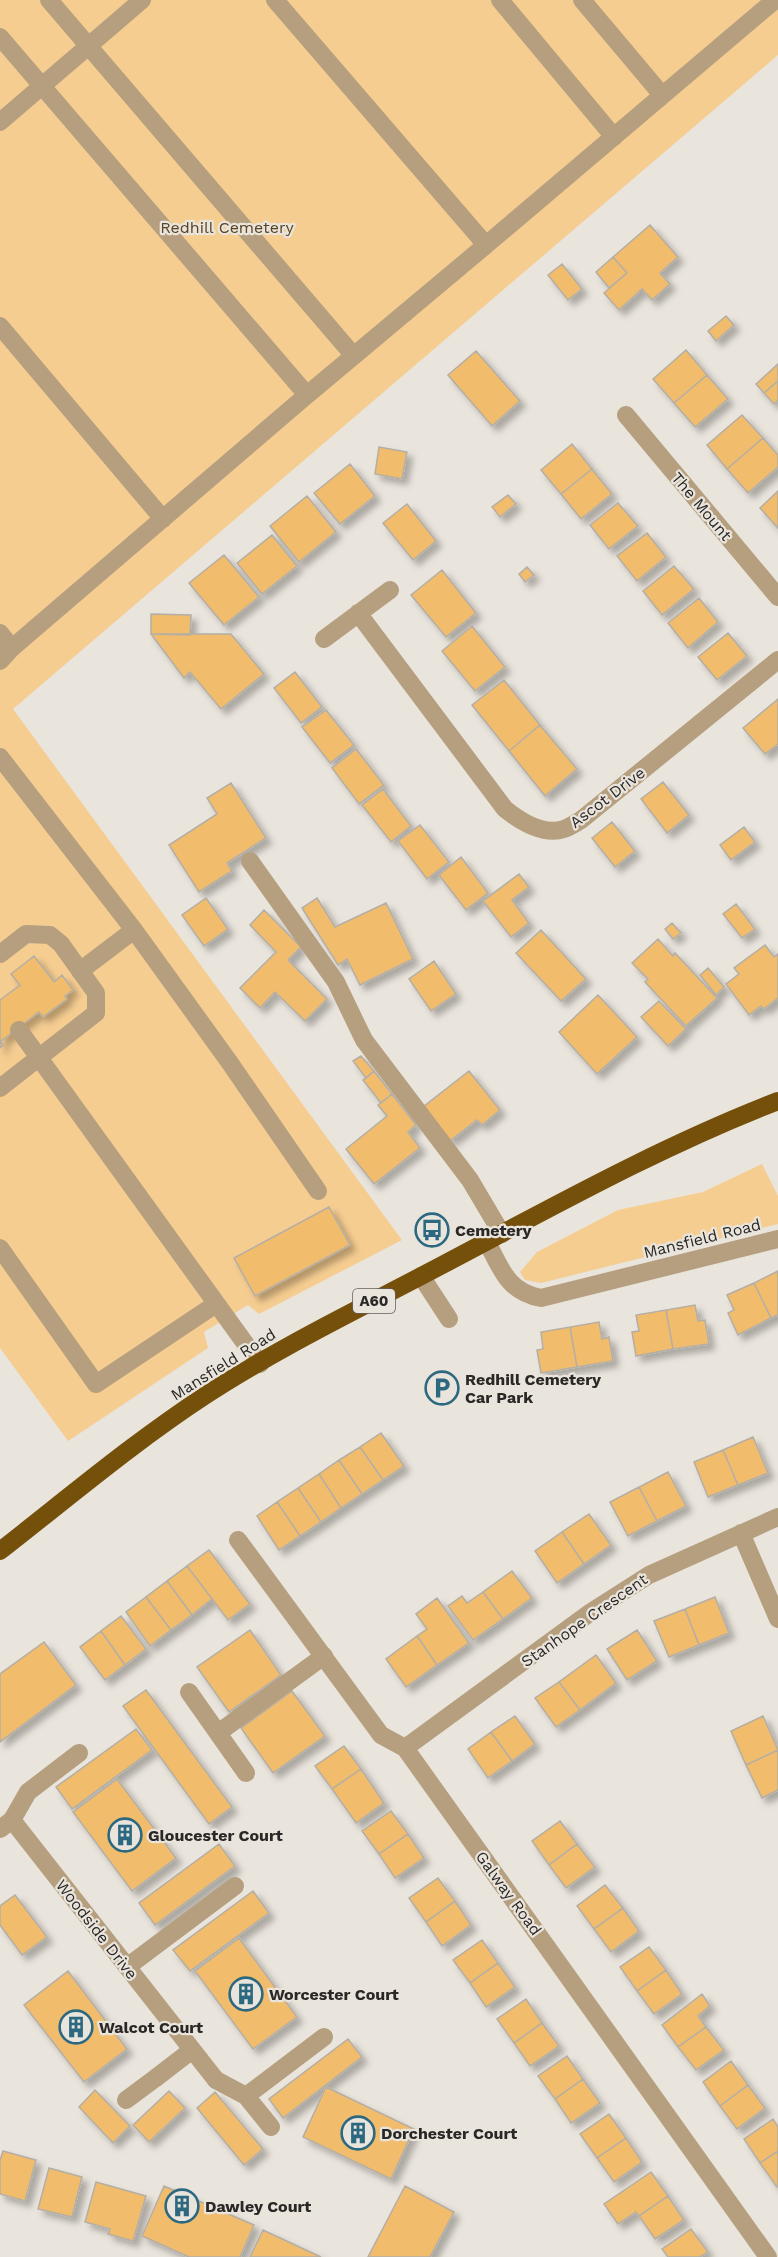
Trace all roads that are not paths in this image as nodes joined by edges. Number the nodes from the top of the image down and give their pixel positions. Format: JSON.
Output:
{"nodes":[{"id":1,"x":49,"y":0,"type":"edge"},
{"id":2,"x":142,"y":0,"type":"edge"},
{"id":3,"x":275,"y":0,"type":"edge"},
{"id":4,"x":500,"y":0,"type":"edge"},
{"id":5,"x":582,"y":0,"type":"edge"},
{"id":6,"x":762,"y":4,"type":"edge"},
{"id":7,"x":0,"y":38,"type":"edge"},
{"id":8,"x":88,"y":46,"type":"junction"},
{"id":9,"x":42,"y":86,"type":"junction"},
{"id":10,"x":662,"y":95,"type":"junction"},
{"id":11,"x":0,"y":122,"type":"edge"},
{"id":12,"x":614,"y":137,"type":"junction"},
{"id":13,"x":486,"y":245,"type":"junction"},
{"id":14,"x":0,"y":326,"type":"edge"},
{"id":15,"x":354,"y":356,"type":"junction"},
{"id":16,"x":307,"y":395,"type":"junction"},
{"id":17,"x":626,"y":415,"type":"dead end"},
{"id":18,"x":163,"y":519,"type":"junction"},
{"id":19,"x":390,"y":590,"type":"dead end"},
{"id":20,"x":778,"y":597,"type":"edge"},
{"id":21,"x":358,"y":613,"type":"junction"},
{"id":22,"x":0,"y":633,"type":"edge"},
{"id":23,"x":324,"y":639,"type":"dead end"},
{"id":24,"x":6,"y":654,"type":"edge"},
{"id":25,"x":778,"y":660,"type":"edge"},
{"id":26,"x":0,"y":757,"type":"edge"},
{"id":27,"x":250,"y":861,"type":"dead end"},
{"id":28,"x":134,"y":930,"type":"junction"},
{"id":29,"x":0,"y":954,"type":"edge"},
{"id":30,"x":80,"y":971,"type":"junction"},
{"id":31,"x":19,"y":1030,"type":"dead end"},
{"id":32,"x":40,"y":1058,"type":"junction"},
{"id":33,"x":0,"y":1088,"type":"edge"},
{"id":34,"x":778,"y":1101,"type":"edge"},
{"id":35,"x":318,"y":1191,"type":"dead end"},
{"id":36,"x":494,"y":1238,"type":"junction"},
{"id":37,"x":778,"y":1239,"type":"edge"},
{"id":38,"x":0,"y":1248,"type":"edge"},
{"id":39,"x":421,"y":1276,"type":"junction"},
{"id":40,"x":216,"y":1304,"type":"junction"},
{"id":41,"x":449,"y":1319,"type":"dead end"},
{"id":42,"x":260,"y":1364,"type":"junction"},
{"id":43,"x":778,"y":1518,"type":"edge"},
{"id":44,"x":741,"y":1533,"type":"junction"},
{"id":45,"x":238,"y":1540,"type":"dead end"},
{"id":46,"x":0,"y":1551,"type":"edge"},
{"id":47,"x":778,"y":1619,"type":"edge"},
{"id":48,"x":324,"y":1656,"type":"junction"},
{"id":49,"x":189,"y":1692,"type":"dead end"},
{"id":50,"x":218,"y":1733,"type":"junction"},
{"id":51,"x":405,"y":1748,"type":"junction"},
{"id":52,"x":79,"y":1753,"type":"dead end"},
{"id":53,"x":246,"y":1773,"type":"dead end"},
{"id":54,"x":6,"y":1824,"type":"edge"},
{"id":55,"x":235,"y":1886,"type":"dead end"},
{"id":56,"x":127,"y":1967,"type":"junction"},
{"id":57,"x":324,"y":2037,"type":"dead end"},
{"id":58,"x":192,"y":2050,"type":"junction"},
{"id":59,"x":246,"y":2096,"type":"junction"},
{"id":60,"x":126,"y":2100,"type":"dead end"},
{"id":61,"x":271,"y":2127,"type":"dead end"},
{"id":62,"x":768,"y":2257,"type":"edge"}],
"edges":[{"from":1,"to":8,"type":"street"},
{"from":2,"to":8,"type":"street"},
{"from":3,"to":13,"type":"street"},
{"from":4,"to":12,"type":"street"},
{"from":5,"to":10,"type":"street"},
{"from":6,"to":10,"type":"street"},
{"from":7,"to":9,"type":"street"},
{"from":8,"to":9,"type":"street"},
{"from":8,"to":15,"type":"street"},
{"from":9,"to":11,"type":"street"},
{"from":9,"to":16,"type":"street"},
{"from":10,"to":12,"type":"street"},
{"from":12,"to":13,"type":"street"},
{"from":13,"to":15,"type":"street"},
{"from":14,"to":18,"type":"street"},
{"from":15,"to":16,"type":"street"},
{"from":16,"to":18,"type":"street"},
{"from":17,"to":20,"type":"street","name":"The Mount"},
{"from":18,"to":24,"type":"street"},
{"from":19,"to":21,"type":"street"},
{"from":21,"to":23,"type":"street"},
{"from":21,"to":25,"type":"street","name":"Ascot Drive"},
{"from":22,"to":24,"type":"street"},
{"from":26,"to":28,"type":"street"},
{"from":27,"to":36,"type":"street","name":"Mansfield Road"},
{"from":28,"to":30,"type":"street"},
{"from":28,"to":35,"type":"street"},
{"from":29,"to":30,"type":"street"},
{"from":30,"to":32,"type":"street"},
{"from":31,"to":32,"type":"street"},
{"from":32,"to":33,"type":"street"},
{"from":32,"to":40,"type":"street"},
{"from":34,"to":36,"type":"highway","name":"Mansfield Road","number":"A60"},
{"from":36,"to":37,"type":"street","name":"Mansfield Road"},
{"from":36,"to":39,"type":"highway","name":"Mansfield Road","number":"A60"},
{"from":38,"to":40,"type":"street"},
{"from":39,"to":41,"type":"street"},
{"from":39,"to":42,"type":"highway","name":"Mansfield Road","number":"A60"},
{"from":40,"to":42,"type":"street"},
{"from":42,"to":46,"type":"highway","name":"Mansfield Road","number":"A60"},
{"from":43,"to":44,"type":"street","name":"Stanhope Crescent"},
{"from":44,"to":47,"type":"street"},
{"from":44,"to":51,"type":"street","name":"Stanhope Crescent"},
{"from":45,"to":48,"type":"street","name":"Galway Road"},
{"from":48,"to":50,"type":"street"},
{"from":48,"to":51,"type":"street","name":"Galway Road"},
{"from":49,"to":50,"type":"street"},
{"from":50,"to":53,"type":"street"},
{"from":51,"to":62,"type":"street","name":"Galway Road"},
{"from":52,"to":54,"type":"street"},
{"from":54,"to":56,"type":"street","name":"Woodside Drive"},
{"from":55,"to":56,"type":"street"},
{"from":56,"to":58,"type":"street","name":"Woodside Drive"},
{"from":57,"to":59,"type":"street"},
{"from":58,"to":59,"type":"street","name":"Woodside Drive"},
{"from":58,"to":60,"type":"street"},
{"from":59,"to":61,"type":"street"}]}
